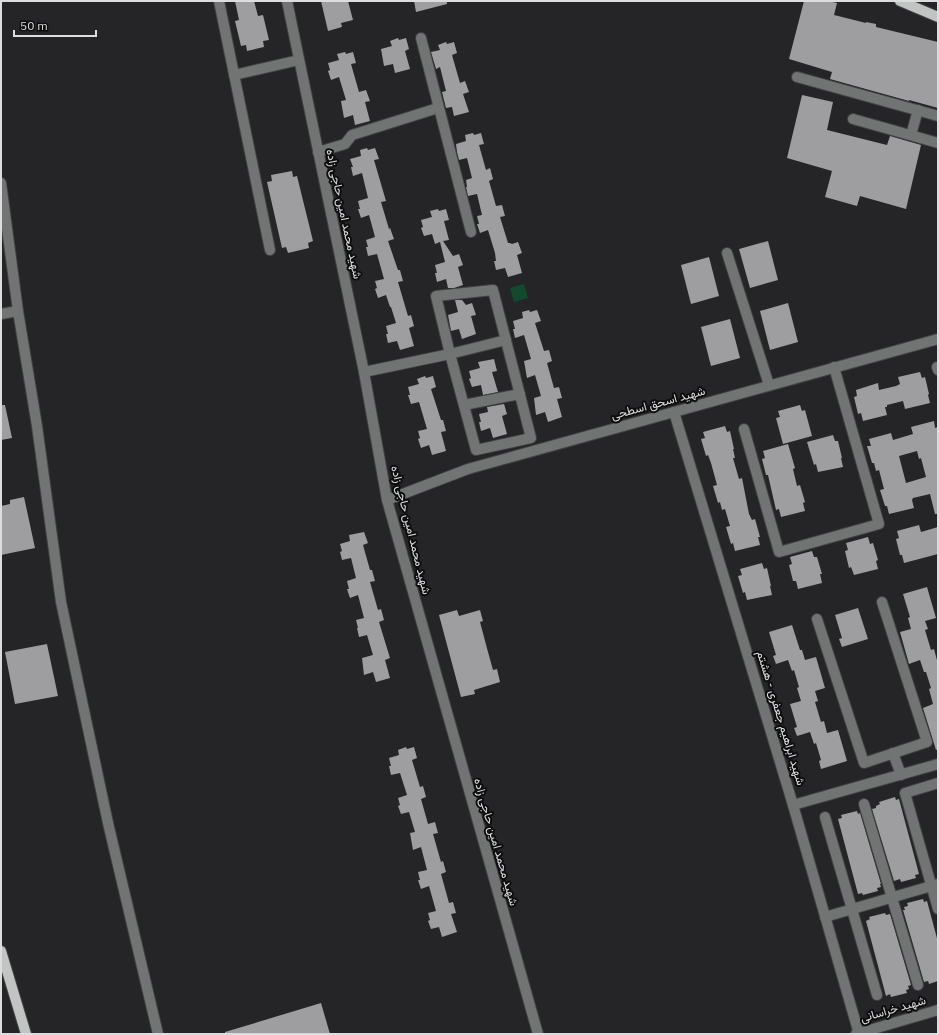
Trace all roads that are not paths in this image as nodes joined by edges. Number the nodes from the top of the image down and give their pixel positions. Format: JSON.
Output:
{"nodes":[{"id":1,"x":219,"y":1,"type":"edge"},
{"id":2,"x":287,"y":1,"type":"edge"},
{"id":3,"x":900,"y":1,"type":"edge"},
{"id":4,"x":938,"y":17,"type":"edge"},
{"id":5,"x":421,"y":38,"type":"dead end"},
{"id":6,"x":299,"y":60,"type":"junction"},
{"id":7,"x":234,"y":75,"type":"junction"},
{"id":8,"x":797,"y":77,"type":"dead end"},
{"id":9,"x":438,"y":108,"type":"junction"},
{"id":10,"x":918,"y":110,"type":"junction"},
{"id":11,"x":938,"y":116,"type":"edge"},
{"id":12,"x":853,"y":119,"type":"dead end"},
{"id":13,"x":912,"y":135,"type":"junction"},
{"id":14,"x":938,"y":142,"type":"edge"},
{"id":15,"x":318,"y":152,"type":"junction"},
{"id":16,"x":1,"y":183,"type":"edge"},
{"id":17,"x":470,"y":232,"type":"dead end"},
{"id":18,"x":270,"y":250,"type":"dead end"},
{"id":19,"x":727,"y":253,"type":"dead end"},
{"id":20,"x":18,"y":311,"type":"junction"},
{"id":21,"x":1,"y":314,"type":"edge"},
{"id":22,"x":938,"y":339,"type":"edge"},
{"id":23,"x":506,"y":340,"type":"junction"},
{"id":24,"x":450,"y":354,"type":"junction"},
{"id":25,"x":834,"y":367,"type":"junction"},
{"id":26,"x":364,"y":372,"type":"junction"},
{"id":27,"x":769,"y":385,"type":"junction"},
{"id":28,"x":520,"y":394,"type":"junction"},
{"id":29,"x":464,"y":405,"type":"junction"},
{"id":30,"x":674,"y":412,"type":"junction"},
{"id":31,"x":744,"y":429,"type":"dead end"},
{"id":32,"x":387,"y":500,"type":"junction"},
{"id":33,"x":882,"y":602,"type":"dead end"},
{"id":34,"x":817,"y":619,"type":"dead end"},
{"id":35,"x":894,"y":753,"type":"junction"},
{"id":36,"x":938,"y":764,"type":"edge"},
{"id":37,"x":901,"y":775,"type":"junction"},
{"id":38,"x":938,"y":783,"type":"edge"},
{"id":39,"x":864,"y":804,"type":"dead end"},
{"id":40,"x":793,"y":805,"type":"junction"},
{"id":41,"x":825,"y":817,"type":"dead end"},
{"id":42,"x":935,"y":885,"type":"edge"},
{"id":43,"x":892,"y":897,"type":"junction"},
{"id":44,"x":852,"y":908,"type":"junction"},
{"id":45,"x":938,"y":909,"type":"edge"},
{"id":46,"x":825,"y":917,"type":"junction"},
{"id":47,"x":1,"y":951,"type":"edge"},
{"id":48,"x":918,"y":985,"type":"dead end"},
{"id":49,"x":877,"y":995,"type":"dead end"},
{"id":50,"x":938,"y":1010,"type":"edge"},
{"id":51,"x":26,"y":1034,"type":"edge"},
{"id":52,"x":158,"y":1034,"type":"edge"},
{"id":53,"x":538,"y":1034,"type":"edge"},
{"id":54,"x":858,"y":1034,"type":"edge"}],
"edges":[{"from":1,"to":7,"type":"street"},
{"from":2,"to":6,"type":"street","name":"شهید محمد امین حاجی زاده"},
{"from":3,"to":4,"type":"main road"},
{"from":5,"to":9,"type":"street"},
{"from":6,"to":7,"type":"street"},
{"from":6,"to":15,"type":"street","name":"شهید محمد امین حاجی زاده"},
{"from":7,"to":18,"type":"street"},
{"from":8,"to":10,"type":"street"},
{"from":9,"to":15,"type":"street"},
{"from":9,"to":17,"type":"street"},
{"from":10,"to":11,"type":"street"},
{"from":10,"to":13,"type":"street"},
{"from":12,"to":13,"type":"street"},
{"from":13,"to":14,"type":"street"},
{"from":15,"to":26,"type":"street","name":"شهید محمد امین حاجی زاده"},
{"from":16,"to":20,"type":"street"},
{"from":19,"to":27,"type":"street"},
{"from":20,"to":21,"type":"street"},
{"from":20,"to":52,"type":"street"},
{"from":22,"to":25,"type":"street","name":"شهید اسحق اسطحی"},
{"from":23,"to":24,"type":"street"},
{"from":23,"to":24,"type":"street"},
{"from":23,"to":28,"type":"street"},
{"from":24,"to":26,"type":"street"},
{"from":24,"to":29,"type":"street"},
{"from":25,"to":27,"type":"street","name":"شهید اسحق اسطحی"},
{"from":25,"to":31,"type":"street"},
{"from":26,"to":32,"type":"street","name":"شهید محمد امین حاجی زاده"},
{"from":27,"to":30,"type":"street","name":"شهید اسحق اسطحی"},
{"from":28,"to":29,"type":"street"},
{"from":28,"to":29,"type":"street"},
{"from":30,"to":32,"type":"street","name":"شهید اسحق اسطحی"},
{"from":30,"to":40,"type":"street","name":"شهید ابراهیم جعفری - هشتم"},
{"from":32,"to":53,"type":"street","name":"شهید محمد امین حاجی زاده"},
{"from":33,"to":35,"type":"street"},
{"from":34,"to":35,"type":"street"},
{"from":35,"to":37,"type":"street"},
{"from":36,"to":37,"type":"street"},
{"from":37,"to":40,"type":"street"},
{"from":38,"to":42,"type":"street"},
{"from":39,"to":43,"type":"street"},
{"from":40,"to":46,"type":"street","name":"شهید ابراهیم جعفری - هشتم"},
{"from":41,"to":44,"type":"street"},
{"from":42,"to":43,"type":"street"},
{"from":42,"to":45,"type":"street"},
{"from":43,"to":44,"type":"street"},
{"from":43,"to":48,"type":"street"},
{"from":44,"to":46,"type":"street"},
{"from":44,"to":49,"type":"street"},
{"from":46,"to":54,"type":"street","name":"شهید ابراهیم جعفری - هشتم"},
{"from":47,"to":51,"type":"main road"},
{"from":50,"to":54,"type":"street","name":"شهید خراسانی"}]}
